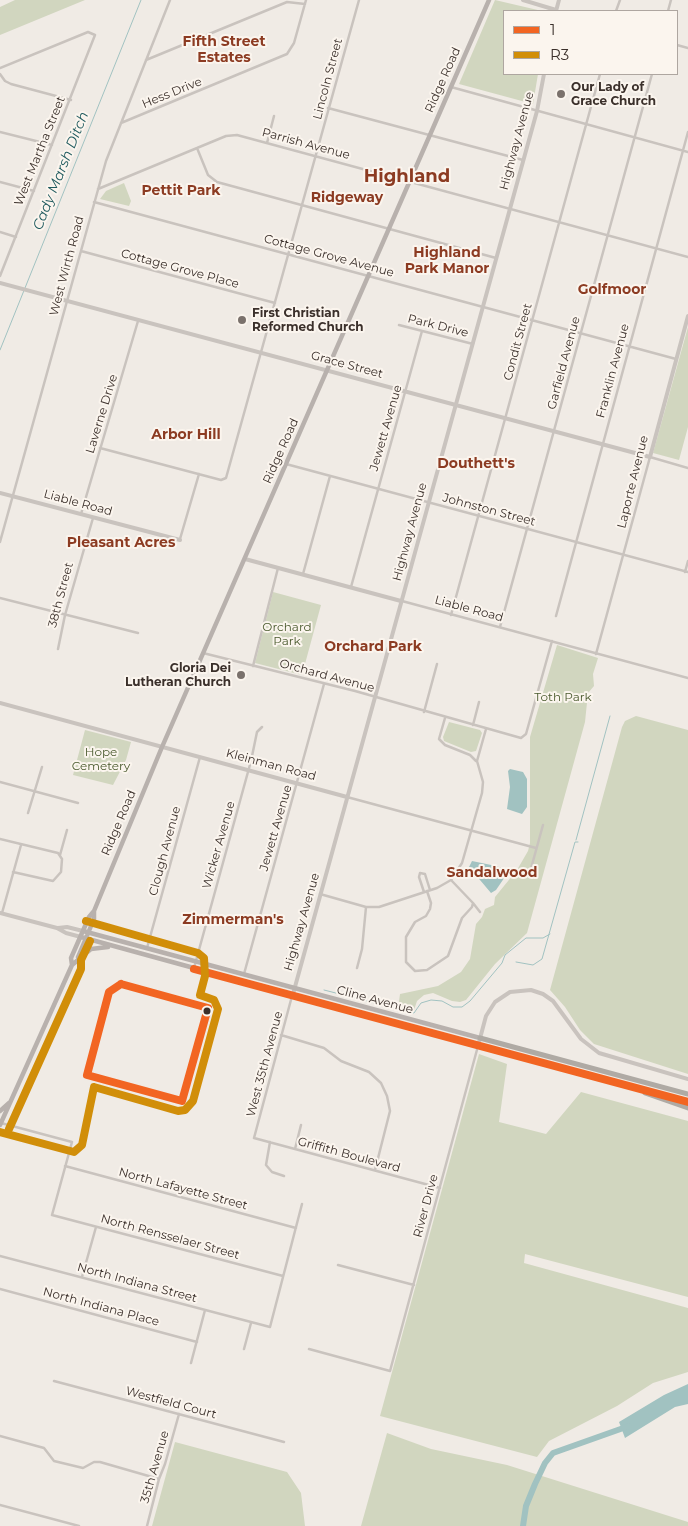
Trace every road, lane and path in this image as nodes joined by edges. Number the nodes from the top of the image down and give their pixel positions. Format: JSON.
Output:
{"nodes":[{"id":1,"x":170,"y":0,"type":"edge"},
{"id":2,"x":359,"y":0,"type":"edge"},
{"id":3,"x":489,"y":0,"type":"edge"},
{"id":4,"x":523,"y":0,"type":"edge"},
{"id":5,"x":306,"y":2,"type":"edge"},
{"id":6,"x":553,"y":10,"type":"edge"},
{"id":7,"x":146,"y":60,"type":"junction"},
{"id":8,"x":0,"y":68,"type":"edge"},
{"id":9,"x":0,"y":74,"type":"edge"},
{"id":10,"x":544,"y":75,"type":"edge"},
{"id":11,"x":600,"y":75,"type":"edge"},
{"id":12,"x":652,"y":75,"type":"edge"},
{"id":13,"x":451,"y":88,"type":"junction"},
{"id":14,"x":70,"y":100,"type":"junction"},
{"id":15,"x":328,"y":108,"type":"junction"},
{"id":16,"x":537,"y":111,"type":"junction"},
{"id":17,"x":274,"y":116,"type":"dead end"},
{"id":18,"x":121,"y":123,"type":"junction"},
{"id":19,"x":587,"y":124,"type":"junction"},
{"id":20,"x":0,"y":132,"type":"edge"},
{"id":21,"x":688,"y":132,"type":"edge"},
{"id":22,"x":430,"y":136,"type":"junction"},
{"id":23,"x":635,"y":138,"type":"junction"},
{"id":24,"x":267,"y":143,"type":"junction"},
{"id":25,"x":52,"y":145,"type":"junction"},
{"id":26,"x":197,"y":148,"type":"junction"},
{"id":27,"x":683,"y":151,"type":"junction"},
{"id":28,"x":688,"y":152,"type":"edge"},
{"id":29,"x":316,"y":156,"type":"junction"},
{"id":30,"x":523,"y":160,"type":"junction"},
{"id":31,"x":410,"y":181,"type":"junction"},
{"id":32,"x":0,"y":182,"type":"edge"},
{"id":33,"x":98,"y":189,"type":"junction"},
{"id":34,"x":34,"y":191,"type":"junction"},
{"id":35,"x":94,"y":202,"type":"junction"},
{"id":36,"x":302,"y":205,"type":"junction"},
{"id":37,"x":510,"y":208,"type":"junction"},
{"id":38,"x":560,"y":222,"type":"junction"},
{"id":39,"x":389,"y":228,"type":"junction"},
{"id":40,"x":0,"y":232,"type":"edge"},
{"id":41,"x":608,"y":235,"type":"junction"},
{"id":42,"x":16,"y":237,"type":"junction"},
{"id":43,"x":656,"y":248,"type":"junction"},
{"id":44,"x":80,"y":251,"type":"junction"},
{"id":45,"x":288,"y":254,"type":"junction"},
{"id":46,"x":688,"y":257,"type":"edge"},
{"id":47,"x":496,"y":258,"type":"junction"},
{"id":48,"x":0,"y":276,"type":"edge"},
{"id":49,"x":369,"y":276,"type":"junction"},
{"id":50,"x":0,"y":283,"type":"edge"},
{"id":51,"x":67,"y":300,"type":"junction"},
{"id":52,"x":275,"y":303,"type":"junction"},
{"id":53,"x":483,"y":307,"type":"junction"},
{"id":54,"x":688,"y":316,"type":"edge"},
{"id":55,"x":138,"y":319,"type":"junction"},
{"id":56,"x":532,"y":320,"type":"junction"},
{"id":57,"x":399,"y":325,"type":"dead end"},
{"id":58,"x":422,"y":331,"type":"junction"},
{"id":59,"x":581,"y":333,"type":"junction"},
{"id":60,"x":473,"y":344,"type":"junction"},
{"id":61,"x":629,"y":346,"type":"junction"},
{"id":62,"x":261,"y":352,"type":"junction"},
{"id":63,"x":676,"y":359,"type":"junction"},
{"id":64,"x":327,"y":370,"type":"junction"},
{"id":65,"x":406,"y":391,"type":"junction"},
{"id":66,"x":456,"y":404,"type":"junction"},
{"id":67,"x":506,"y":418,"type":"junction"},
{"id":68,"x":554,"y":431,"type":"junction"},
{"id":69,"x":602,"y":444,"type":"junction"},
{"id":70,"x":100,"y":448,"type":"junction"},
{"id":71,"x":650,"y":457,"type":"junction"},
{"id":72,"x":286,"y":464,"type":"junction"},
{"id":73,"x":688,"y":468,"type":"edge"},
{"id":74,"x":199,"y":474,"type":"junction"},
{"id":75,"x":330,"y":476,"type":"junction"},
{"id":76,"x":378,"y":490,"type":"junction"},
{"id":77,"x":0,"y":493,"type":"edge"},
{"id":78,"x":13,"y":496,"type":"junction"},
{"id":79,"x":428,"y":503,"type":"junction"},
{"id":80,"x":81,"y":515,"type":"junction"},
{"id":81,"x":479,"y":516,"type":"junction"},
{"id":82,"x":93,"y":518,"type":"junction"},
{"id":83,"x":527,"y":530,"type":"junction"},
{"id":84,"x":180,"y":540,"type":"joint"},
{"id":85,"x":0,"y":542,"type":"edge"},
{"id":86,"x":576,"y":542,"type":"junction"},
{"id":87,"x":624,"y":556,"type":"junction"},
{"id":88,"x":245,"y":558,"type":"junction"},
{"id":89,"x":688,"y":561,"type":"edge"},
{"id":90,"x":278,"y":568,"type":"junction"},
{"id":91,"x":686,"y":572,"type":"edge"},
{"id":92,"x":303,"y":574,"type":"junction"},
{"id":93,"x":351,"y":587,"type":"junction"},
{"id":94,"x":0,"y":598,"type":"edge"},
{"id":95,"x":402,"y":601,"type":"junction"},
{"id":96,"x":65,"y":615,"type":"junction"},
{"id":97,"x":451,"y":615,"type":"junction"},
{"id":98,"x":556,"y":616,"type":"dead end"},
{"id":99,"x":500,"y":627,"type":"junction"},
{"id":100,"x":138,"y":633,"type":"dead end"},
{"id":101,"x":552,"y":642,"type":"junction"},
{"id":102,"x":58,"y":648,"type":"dead end"},
{"id":103,"x":203,"y":653,"type":"junction"},
{"id":104,"x":596,"y":654,"type":"junction"},
{"id":105,"x":437,"y":664,"type":"dead end"},
{"id":106,"x":253,"y":666,"type":"junction"},
{"id":107,"x":688,"y":678,"type":"edge"},
{"id":108,"x":324,"y":684,"type":"junction"},
{"id":109,"x":375,"y":697,"type":"junction"},
{"id":110,"x":479,"y":702,"type":"dead end"},
{"id":111,"x":0,"y":703,"type":"edge"},
{"id":112,"x":424,"y":712,"type":"junction"},
{"id":113,"x":445,"y":718,"type":"junction"},
{"id":114,"x":473,"y":725,"type":"junction"},
{"id":115,"x":262,"y":727,"type":"dead end"},
{"id":116,"x":486,"y":729,"type":"junction"},
{"id":117,"x":162,"y":747,"type":"junction"},
{"id":118,"x":200,"y":757,"type":"junction"},
{"id":119,"x":477,"y":761,"type":"junction"},
{"id":120,"x":42,"y":767,"type":"dead end"},
{"id":121,"x":249,"y":770,"type":"junction"},
{"id":122,"x":0,"y":782,"type":"edge"},
{"id":123,"x":297,"y":783,"type":"junction"},
{"id":124,"x":35,"y":792,"type":"junction"},
{"id":125,"x":348,"y":797,"type":"junction"},
{"id":126,"x":78,"y":803,"type":"dead end"},
{"id":127,"x":28,"y":813,"type":"dead end"},
{"id":128,"x":543,"y":825,"type":"dead end"},
{"id":129,"x":67,"y":830,"type":"dead end"},
{"id":130,"x":472,"y":830,"type":"junction"},
{"id":131,"x":0,"y":839,"type":"edge"},
{"id":132,"x":20,"y":845,"type":"junction"},
{"id":133,"x":536,"y":848,"type":"junction"},
{"id":134,"x":60,"y":855,"type":"junction"},
{"id":135,"x":13,"y":872,"type":"junction"},
{"id":136,"x":530,"y":872,"type":"dead end"},
{"id":137,"x":451,"y":880,"type":"junction"},
{"id":138,"x":427,"y":891,"type":"junction"},
{"id":139,"x":320,"y":894,"type":"junction"},
{"id":140,"x":473,"y":903,"type":"junction"},
{"id":141,"x":366,"y":907,"type":"junction"},
{"id":142,"x":94,"y":912,"type":"junction"},
{"id":143,"x":480,"y":912,"type":"dead end"},
{"id":144,"x":1,"y":913,"type":"edge"},
{"id":145,"x":57,"y":928,"type":"junction"},
{"id":146,"x":83,"y":932,"type":"junction"},
{"id":147,"x":88,"y":936,"type":"junction"},
{"id":148,"x":80,"y":937,"type":"junction"},
{"id":149,"x":112,"y":947,"type":"junction"},
{"id":150,"x":147,"y":950,"type":"junction"},
{"id":151,"x":195,"y":962,"type":"junction"},
{"id":152,"x":74,"y":963,"type":"junction"},
{"id":153,"x":357,"y":968,"type":"dead end"},
{"id":154,"x":194,"y":969,"type":"junction"},
{"id":155,"x":244,"y":976,"type":"junction"},
{"id":156,"x":293,"y":991,"type":"junction"},
{"id":157,"x":281,"y":1035,"type":"junction"},
{"id":158,"x":480,"y":1038,"type":"junction"},
{"id":159,"x":478,"y":1046,"type":"junction"},
{"id":160,"x":688,"y":1079,"type":"edge"},
{"id":161,"x":636,"y":1088,"type":"junction"},
{"id":162,"x":688,"y":1094,"type":"edge"},
{"id":163,"x":11,"y":1100,"type":"junction"},
{"id":164,"x":688,"y":1102,"type":"edge"},
{"id":165,"x":688,"y":1108,"type":"edge"},
{"id":166,"x":0,"y":1111,"type":"edge"},
{"id":167,"x":0,"y":1123,"type":"edge"},
{"id":168,"x":301,"y":1125,"type":"dead end"},
{"id":169,"x":254,"y":1138,"type":"joint"},
{"id":170,"x":270,"y":1142,"type":"junction"},
{"id":171,"x":295,"y":1149,"type":"junction"},
{"id":172,"x":65,"y":1166,"type":"junction"},
{"id":173,"x":375,"y":1170,"type":"junction"},
{"id":174,"x":284,"y":1176,"type":"dead end"},
{"id":175,"x":440,"y":1188,"type":"junction"},
{"id":176,"x":302,"y":1204,"type":"dead end"},
{"id":177,"x":96,"y":1226,"type":"junction"},
{"id":178,"x":296,"y":1228,"type":"junction"},
{"id":179,"x":0,"y":1256,"type":"edge"},
{"id":180,"x":338,"y":1265,"type":"dead end"},
{"id":181,"x":283,"y":1276,"type":"junction"},
{"id":182,"x":82,"y":1278,"type":"junction"},
{"id":183,"x":414,"y":1285,"type":"junction"},
{"id":184,"x":0,"y":1289,"type":"edge"},
{"id":185,"x":205,"y":1310,"type":"junction"},
{"id":186,"x":251,"y":1322,"type":"junction"},
{"id":187,"x":197,"y":1342,"type":"junction"},
{"id":188,"x":244,"y":1349,"type":"dead end"},
{"id":189,"x":309,"y":1350,"type":"dead end"},
{"id":190,"x":191,"y":1363,"type":"dead end"},
{"id":191,"x":54,"y":1381,"type":"dead end"},
{"id":192,"x":179,"y":1414,"type":"junction"},
{"id":193,"x":0,"y":1436,"type":"edge"},
{"id":194,"x":284,"y":1442,"type":"dead end"},
{"id":195,"x":159,"y":1479,"type":"junction"},
{"id":196,"x":0,"y":1505,"type":"edge"},
{"id":197,"x":79,"y":1526,"type":"edge"},
{"id":198,"x":147,"y":1526,"type":"edge"}],
"edges":[{"from":1,"to":7,"type":"street","name":"West Wirth Road"},
{"from":2,"to":15,"type":"street","name":"Lincoln Street"},
{"from":3,"to":13,"type":"main road","name":"Ridge Road"},
{"from":4,"to":6,"type":"street"},
{"from":5,"to":7,"type":"street"},
{"from":5,"to":18,"type":"street","name":"Hess Drive"},
{"from":7,"to":18,"type":"street","name":"West Wirth Road"},
{"from":8,"to":14,"type":"street","name":"West Martha Street"},
{"from":9,"to":14,"type":"street"},
{"from":10,"to":16,"type":"street","name":"Highway Avenue"},
{"from":11,"to":19,"type":"street","name":"Condit Street"},
{"from":12,"to":23,"type":"street","name":"Garfield Avenue"},
{"from":13,"to":16,"type":"street"},
{"from":13,"to":22,"type":"main road","name":"Ridge Road"},
{"from":14,"to":25,"type":"street","name":"West Martha Street"},
{"from":15,"to":22,"type":"street"},
{"from":15,"to":29,"type":"street","name":"Lincoln Street"},
{"from":16,"to":19,"type":"street"},
{"from":16,"to":30,"type":"street","name":"Highway Avenue"},
{"from":17,"to":24,"type":"street"},
{"from":18,"to":33,"type":"street","name":"West Wirth Road"},
{"from":19,"to":23,"type":"street"},
{"from":19,"to":38,"type":"street","name":"Condit Street"},
{"from":20,"to":25,"type":"street"},
{"from":21,"to":27,"type":"street","name":"Franklin Avenue"},
{"from":22,"to":30,"type":"street"},
{"from":22,"to":31,"type":"main road","name":"Ridge Road"},
{"from":23,"to":27,"type":"street"},
{"from":23,"to":41,"type":"street","name":"Garfield Avenue"},
{"from":24,"to":26,"type":"street","name":"Parrish Avenue"},
{"from":24,"to":29,"type":"street","name":"Parrish Avenue"},
{"from":25,"to":34,"type":"street","name":"West Martha Street"},
{"from":26,"to":33,"type":"street","name":"Parrish Avenue"},
{"from":26,"to":36,"type":"street"},
{"from":27,"to":28,"type":"street"},
{"from":27,"to":43,"type":"street","name":"Franklin Avenue"},
{"from":29,"to":31,"type":"street","name":"Parrish Avenue"},
{"from":29,"to":36,"type":"street","name":"Lincoln Street"},
{"from":30,"to":37,"type":"street","name":"Highway Avenue"},
{"from":31,"to":37,"type":"street","name":"Parrish Avenue"},
{"from":31,"to":39,"type":"main road","name":"Ridge Road"},
{"from":32,"to":34,"type":"street"},
{"from":33,"to":35,"type":"street","name":"West Wirth Road"},
{"from":34,"to":42,"type":"street","name":"West Martha Street"},
{"from":35,"to":44,"type":"street","name":"West Wirth Road"},
{"from":35,"to":45,"type":"street","name":"Cottage Grove Avenue"},
{"from":36,"to":39,"type":"street"},
{"from":36,"to":45,"type":"street","name":"Lincoln Street"},
{"from":37,"to":38,"type":"street","name":"Parrish Avenue"},
{"from":37,"to":47,"type":"street","name":"Highway Avenue"},
{"from":38,"to":41,"type":"street","name":"Parrish Avenue"},
{"from":38,"to":56,"type":"street","name":"Condit Street"},
{"from":39,"to":47,"type":"street"},
{"from":39,"to":49,"type":"main road","name":"Ridge Road"},
{"from":40,"to":42,"type":"street"},
{"from":41,"to":43,"type":"street","name":"Parrish Avenue"},
{"from":41,"to":59,"type":"street","name":"Garfield Avenue"},
{"from":42,"to":48,"type":"street","name":"West Martha Street"},
{"from":43,"to":46,"type":"street","name":"Parrish Avenue"},
{"from":43,"to":61,"type":"street","name":"Franklin Avenue"},
{"from":44,"to":51,"type":"street","name":"West Wirth Road"},
{"from":44,"to":52,"type":"street","name":"Cottage Grove Place"},
{"from":45,"to":49,"type":"street","name":"Cottage Grove Avenue"},
{"from":45,"to":52,"type":"street","name":"Lincoln Street"},
{"from":47,"to":53,"type":"street","name":"Highway Avenue"},
{"from":49,"to":53,"type":"street","name":"Cottage Grove Avenue"},
{"from":49,"to":64,"type":"main road","name":"Ridge Road"},
{"from":50,"to":51,"type":"street","name":"Grace Street"},
{"from":51,"to":55,"type":"street","name":"Grace Street"},
{"from":51,"to":78,"type":"street","name":"West Wirth Road"},
{"from":52,"to":62,"type":"street","name":"Lincoln Street"},
{"from":53,"to":56,"type":"street","name":"Cottage Grove Avenue"},
{"from":53,"to":60,"type":"street","name":"Highway Avenue"},
{"from":54,"to":63,"type":"street","name":"Laporte Avenue"},
{"from":55,"to":62,"type":"street","name":"Grace Street"},
{"from":55,"to":70,"type":"street","name":"Laverne Drive"},
{"from":56,"to":59,"type":"street","name":"Cottage Grove Avenue"},
{"from":56,"to":67,"type":"street","name":"Condit Street"},
{"from":57,"to":58,"type":"street","name":"Park Drive"},
{"from":58,"to":60,"type":"street","name":"Park Drive"},
{"from":58,"to":65,"type":"street","name":"Jewett Avenue"},
{"from":59,"to":61,"type":"street","name":"Cottage Grove Avenue"},
{"from":59,"to":68,"type":"street","name":"Garfield Avenue"},
{"from":60,"to":66,"type":"street","name":"Highway Avenue"},
{"from":61,"to":63,"type":"street","name":"Cottage Grove Avenue"},
{"from":61,"to":69,"type":"street","name":"Franklin Avenue"},
{"from":62,"to":64,"type":"street","name":"Grace Street"},
{"from":62,"to":74,"type":"street","name":"Lincoln Street"},
{"from":63,"to":71,"type":"street","name":"Laporte Avenue"},
{"from":64,"to":65,"type":"street","name":"Grace Street"},
{"from":64,"to":72,"type":"main road","name":"Ridge Road"},
{"from":65,"to":66,"type":"street","name":"Grace Street"},
{"from":65,"to":76,"type":"street","name":"Jewett Avenue"},
{"from":66,"to":67,"type":"street","name":"Grace Street"},
{"from":66,"to":79,"type":"street","name":"Highway Avenue"},
{"from":67,"to":68,"type":"street","name":"Grace Street"},
{"from":67,"to":81,"type":"street","name":"Condit Street"},
{"from":68,"to":69,"type":"street","name":"Grace Street"},
{"from":68,"to":83,"type":"street","name":"Garfield Avenue"},
{"from":69,"to":71,"type":"street","name":"Grace Street"},
{"from":69,"to":86,"type":"street","name":"Franklin Avenue"},
{"from":70,"to":74,"type":"street"},
{"from":70,"to":80,"type":"street","name":"Laverne Drive"},
{"from":71,"to":73,"type":"street","name":"Grace Street"},
{"from":71,"to":87,"type":"street","name":"Laporte Avenue"},
{"from":72,"to":75,"type":"street","name":"Johnston Street"},
{"from":72,"to":88,"type":"main road","name":"Ridge Road"},
{"from":74,"to":84,"type":"street"},
{"from":75,"to":76,"type":"street","name":"Johnston Street"},
{"from":75,"to":92,"type":"street"},
{"from":76,"to":79,"type":"street","name":"Johnston Street"},
{"from":76,"to":93,"type":"street","name":"Jewett Avenue"},
{"from":77,"to":78,"type":"street","name":"Liable Road"},
{"from":78,"to":80,"type":"street","name":"Liable Road"},
{"from":78,"to":85,"type":"street","name":"West Wirth Road"},
{"from":79,"to":81,"type":"street","name":"Johnston Street"},
{"from":79,"to":95,"type":"street","name":"Highway Avenue"},
{"from":80,"to":82,"type":"street","name":"Liable Road"},
{"from":81,"to":83,"type":"street","name":"Johnston Street"},
{"from":81,"to":97,"type":"street","name":"Condit Street"},
{"from":82,"to":84,"type":"street","name":"Liable Road"},
{"from":82,"to":96,"type":"street","name":"38th Street"},
{"from":83,"to":86,"type":"street","name":"Johnston Street"},
{"from":83,"to":99,"type":"street","name":"Garfield Avenue"},
{"from":86,"to":87,"type":"street","name":"Johnston Street"},
{"from":86,"to":98,"type":"street","name":"Franklin Avenue"},
{"from":87,"to":91,"type":"street","name":"Johnston Street"},
{"from":87,"to":104,"type":"street","name":"Laporte Avenue"},
{"from":88,"to":90,"type":"street","name":"Liable Road"},
{"from":88,"to":103,"type":"main road","name":"Ridge Road"},
{"from":89,"to":91,"type":"street"},
{"from":90,"to":92,"type":"street","name":"Liable Road"},
{"from":90,"to":106,"type":"street"},
{"from":92,"to":93,"type":"street","name":"Liable Road"},
{"from":93,"to":95,"type":"street","name":"Liable Road"},
{"from":94,"to":96,"type":"street"},
{"from":95,"to":97,"type":"street","name":"Liable Road"},
{"from":95,"to":109,"type":"street","name":"Highway Avenue"},
{"from":96,"to":100,"type":"street"},
{"from":96,"to":102,"type":"street","name":"38th Street"},
{"from":97,"to":99,"type":"street","name":"Liable Road"},
{"from":99,"to":101,"type":"street","name":"Liable Road"},
{"from":101,"to":104,"type":"street","name":"Liable Road"},
{"from":101,"to":116,"type":"street"},
{"from":103,"to":106,"type":"street","name":"Orchard Avenue"},
{"from":103,"to":117,"type":"main road","name":"Ridge Road"},
{"from":104,"to":107,"type":"street","name":"Liable Road"},
{"from":105,"to":112,"type":"street"},
{"from":106,"to":108,"type":"street","name":"Orchard Avenue"},
{"from":108,"to":109,"type":"street","name":"Orchard Avenue"},
{"from":108,"to":123,"type":"street","name":"Jewett Avenue"},
{"from":109,"to":112,"type":"street","name":"Orchard Avenue"},
{"from":109,"to":125,"type":"street","name":"Highway Avenue"},
{"from":110,"to":114,"type":"street"},
{"from":111,"to":117,"type":"street","name":"Kleinman Road"},
{"from":112,"to":113,"type":"street","name":"Orchard Avenue"},
{"from":113,"to":114,"type":"street"},
{"from":113,"to":119,"type":"street"},
{"from":114,"to":116,"type":"street"},
{"from":115,"to":121,"type":"street","name":"Wicker Avenue"},
{"from":116,"to":119,"type":"street"},
{"from":117,"to":118,"type":"street","name":"Kleinman Road"},
{"from":117,"to":142,"type":"main road","name":"Ridge Road"},
{"from":118,"to":121,"type":"street","name":"Kleinman Road"},
{"from":118,"to":150,"type":"street","name":"Clough Avenue"},
{"from":119,"to":130,"type":"street"},
{"from":120,"to":124,"type":"street"},
{"from":121,"to":123,"type":"street","name":"Kleinman Road"},
{"from":121,"to":151,"type":"street","name":"Wicker Avenue"},
{"from":122,"to":124,"type":"street"},
{"from":123,"to":125,"type":"street","name":"Kleinman Road"},
{"from":123,"to":155,"type":"street","name":"Jewett Avenue"},
{"from":124,"to":126,"type":"street"},
{"from":124,"to":127,"type":"street"},
{"from":125,"to":130,"type":"street","name":"Kleinman Road"},
{"from":125,"to":139,"type":"street","name":"Highway Avenue"},
{"from":128,"to":133,"type":"street"},
{"from":129,"to":134,"type":"street"},
{"from":130,"to":133,"type":"street","name":"Kleinman Road"},
{"from":130,"to":137,"type":"street"},
{"from":131,"to":132,"type":"street"},
{"from":132,"to":134,"type":"street"},
{"from":132,"to":135,"type":"street"},
{"from":133,"to":136,"type":"street"},
{"from":134,"to":135,"type":"street"},
{"from":135,"to":144,"type":"street"},
{"from":137,"to":138,"type":"street"},
{"from":137,"to":140,"type":"street"},
{"from":138,"to":138,"type":"street"},
{"from":138,"to":140,"type":"street"},
{"from":138,"to":141,"type":"street"},
{"from":139,"to":141,"type":"street"},
{"from":139,"to":156,"type":"street","name":"Highway Avenue"},
{"from":140,"to":143,"type":"street"},
{"from":141,"to":153,"type":"street"},
{"from":142,"to":146,"type":"main road","name":"Ridge Road"},
{"from":142,"to":147,"type":"main road","name":"Ridge Road"},
{"from":144,"to":145,"type":"street","name":"Cline Avenue"},
{"from":145,"to":146,"type":"street","name":"Cline Avenue"},
{"from":145,"to":148,"type":"street","name":"Cline Avenue"},
{"from":146,"to":147,"type":"main road","name":"Cline Avenue"},
{"from":146,"to":148,"type":"main road","name":"Ridge Road"},
{"from":147,"to":148,"type":"main road","name":"Cline Avenue"},
{"from":147,"to":149,"type":"main road","name":"Cline Avenue"},
{"from":147,"to":150,"type":"main road","name":"Cline Avenue"},
{"from":147,"to":152,"type":"main road","name":"Ridge Road"},
{"from":148,"to":152,"type":"main road","name":"Ridge Road"},
{"from":149,"to":152,"type":"main road"},
{"from":149,"to":154,"type":"main road","name":"Cline Avenue"},
{"from":150,"to":151,"type":"main road","name":"Cline Avenue"},
{"from":151,"to":154,"type":"street","name":"Wicker Avenue"},
{"from":151,"to":155,"type":"main road","name":"Cline Avenue"},
{"from":152,"to":163,"type":"main road"},
{"from":154,"to":156,"type":"main road","name":"Cline Avenue"},
{"from":155,"to":156,"type":"main road","name":"Cline Avenue"},
{"from":156,"to":157,"type":"street","name":"West 35th Avenue"},
{"from":156,"to":158,"type":"main road","name":"Cline Avenue"},
{"from":156,"to":159,"type":"main road","name":"Cline Avenue"},
{"from":157,"to":169,"type":"street","name":"West 35th Avenue"},
{"from":157,"to":173,"type":"street"},
{"from":158,"to":159,"type":"street"},
{"from":158,"to":160,"type":"street"},
{"from":158,"to":162,"type":"highway","name":"Cline Avenue"},
{"from":159,"to":161,"type":"highway","name":"Cline Avenue"},
{"from":159,"to":175,"type":"street","name":"River Drive"},
{"from":161,"to":164,"type":"highway","name":"Cline Avenue"},
{"from":161,"to":165,"type":"highway"},
{"from":163,"to":166,"type":"main road"},
{"from":163,"to":167,"type":"main road"},
{"from":167,"to":172,"type":"street"},
{"from":168,"to":171,"type":"street"},
{"from":169,"to":170,"type":"street","name":"Griffith Boulevard"},
{"from":170,"to":171,"type":"street","name":"Griffith Boulevard"},
{"from":170,"to":174,"type":"street"},
{"from":171,"to":173,"type":"street","name":"Griffith Boulevard"},
{"from":172,"to":177,"type":"street","name":"North Rensselaer Street"},
{"from":172,"to":178,"type":"street","name":"North Lafayette Street"},
{"from":173,"to":175,"type":"street","name":"Griffith Boulevard"},
{"from":175,"to":183,"type":"street","name":"River Drive"},
{"from":176,"to":178,"type":"street"},
{"from":177,"to":181,"type":"street","name":"North Rensselaer Street"},
{"from":177,"to":182,"type":"street"},
{"from":178,"to":181,"type":"street"},
{"from":179,"to":182,"type":"street","name":"North Indiana Street"},
{"from":180,"to":183,"type":"street"},
{"from":181,"to":186,"type":"street","name":"North Indiana Street"},
{"from":182,"to":185,"type":"street","name":"North Indiana Street"},
{"from":183,"to":189,"type":"street","name":"River Drive"},
{"from":184,"to":187,"type":"street","name":"North Indiana Place"},
{"from":185,"to":186,"type":"street","name":"North Indiana Street"},
{"from":185,"to":187,"type":"street"},
{"from":186,"to":188,"type":"street"},
{"from":187,"to":190,"type":"street"},
{"from":191,"to":192,"type":"street","name":"Westfield Court"},
{"from":192,"to":194,"type":"street","name":"Westfield Court"},
{"from":192,"to":195,"type":"street","name":"35th Avenue"},
{"from":193,"to":195,"type":"street"},
{"from":195,"to":198,"type":"street","name":"35th Avenue"},
{"from":196,"to":197,"type":"street"}]}
